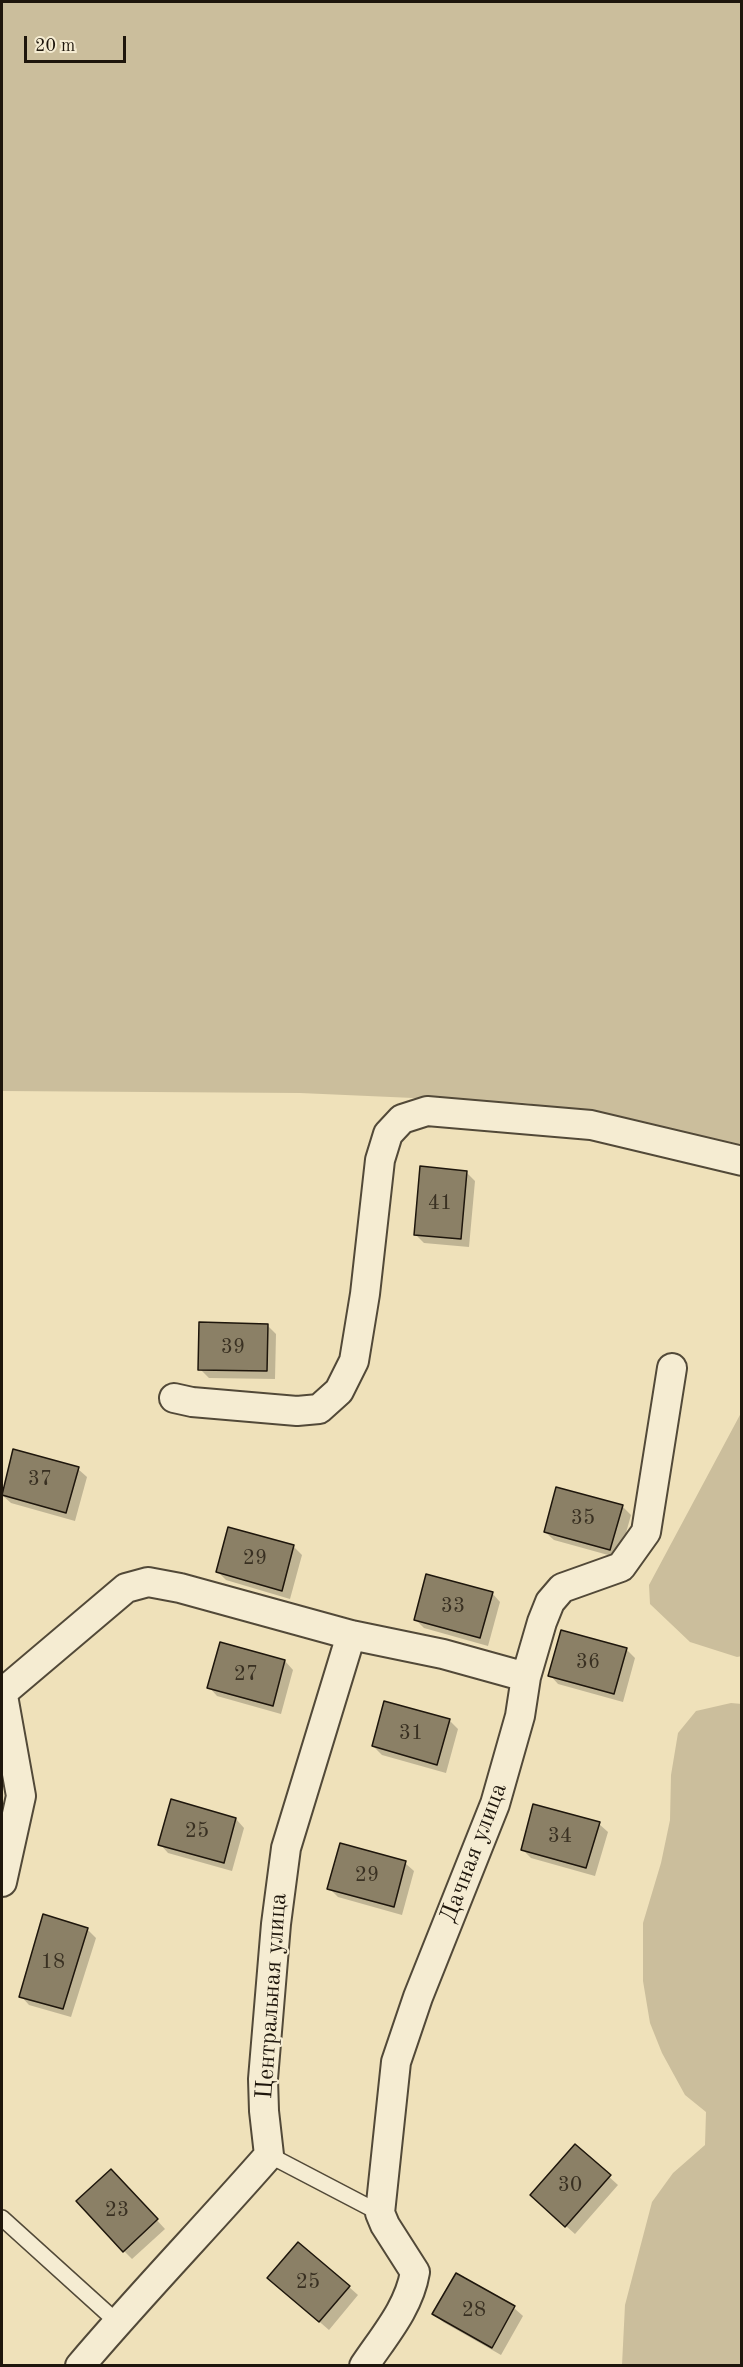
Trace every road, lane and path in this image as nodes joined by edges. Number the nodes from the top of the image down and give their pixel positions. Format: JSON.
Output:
{"nodes":[{"id":1,"x":741,"y":1161,"type":"edge"},
{"id":2,"x":672,"y":1368,"type":"dead end"},
{"id":3,"x":174,"y":1398,"type":"dead end"},
{"id":4,"x":351,"y":1635,"type":"junction"},
{"id":5,"x":526,"y":1677,"type":"junction"},
{"id":6,"x":2,"y":1692,"type":"edge"},
{"id":7,"x":2,"y":1882,"type":"edge"},
{"id":8,"x":269,"y":2155,"type":"junction"},
{"id":9,"x":380,"y":2213,"type":"junction"},
{"id":10,"x":2,"y":2218,"type":"edge"},
{"id":11,"x":117,"y":2322,"type":"junction"},
{"id":12,"x":80,"y":2366,"type":"edge"},
{"id":13,"x":364,"y":2366,"type":"edge"}],
"edges":[{"from":1,"to":3,"type":"street"},
{"from":2,"to":5,"type":"street","name":"Дачная улица"},
{"from":4,"to":5,"type":"street"},
{"from":4,"to":6,"type":"street"},
{"from":4,"to":8,"type":"street","name":"Центральная улица"},
{"from":5,"to":9,"type":"street","name":"Дачная улица"},
{"from":6,"to":7,"type":"street"},
{"from":8,"to":9,"type":"lane"},
{"from":8,"to":11,"type":"street"},
{"from":9,"to":13,"type":"street"},
{"from":10,"to":11,"type":"lane"},
{"from":11,"to":12,"type":"street"}]}
